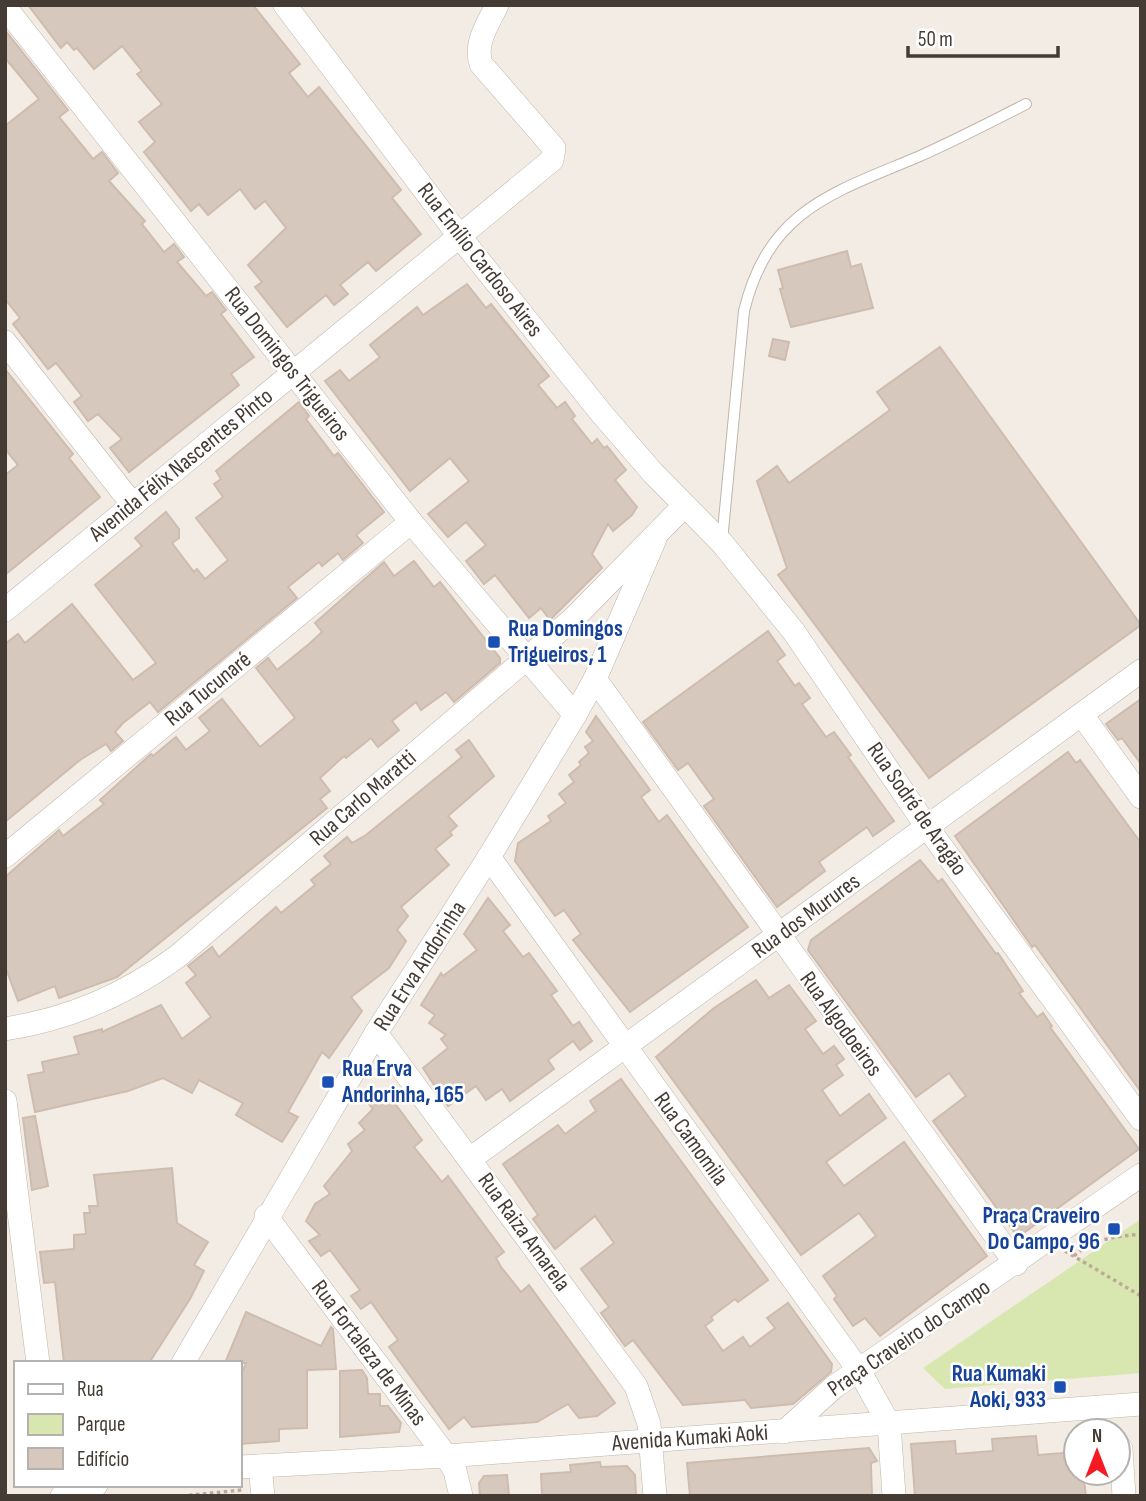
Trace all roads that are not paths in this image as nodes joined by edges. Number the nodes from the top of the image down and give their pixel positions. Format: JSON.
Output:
{"nodes":[{"id":1,"x":285,"y":5,"type":"edge"},
{"id":2,"x":497,"y":5,"type":"edge"},
{"id":3,"x":5,"y":7,"type":"edge"},
{"id":4,"x":1027,"y":104,"type":"dead end"},
{"id":5,"x":460,"y":237,"type":"junction"},
{"id":6,"x":5,"y":342,"type":"edge"},
{"id":7,"x":294,"y":373,"type":"junction"},
{"id":8,"x":133,"y":505,"type":"junction"},
{"id":9,"x":684,"y":506,"type":"junction"},
{"id":10,"x":411,"y":522,"type":"junction"},
{"id":11,"x":656,"y":539,"type":"junction"},
{"id":12,"x":722,"y":543,"type":"junction"},
{"id":13,"x":5,"y":610,"type":"edge"},
{"id":14,"x":528,"y":657,"type":"junction"},
{"id":15,"x":1141,"y":671,"type":"edge"},
{"id":16,"x":595,"y":679,"type":"junction"},
{"id":17,"x":575,"y":715,"type":"junction"},
{"id":18,"x":1082,"y":715,"type":"junction"},
{"id":19,"x":1141,"y":797,"type":"edge"},
{"id":20,"x":927,"y":827,"type":"junction"},
{"id":21,"x":5,"y":856,"type":"edge"},
{"id":22,"x":489,"y":857,"type":"junction"},
{"id":23,"x":778,"y":937,"type":"junction"},
{"id":24,"x":5,"y":1029,"type":"edge"},
{"id":25,"x":376,"y":1033,"type":"junction"},
{"id":26,"x":625,"y":1048,"type":"junction"},
{"id":27,"x":5,"y":1101,"type":"edge"},
{"id":28,"x":1141,"y":1119,"type":"edge"},
{"id":29,"x":470,"y":1159,"type":"junction"},
{"id":30,"x":1141,"y":1175,"type":"edge"},
{"id":31,"x":12,"y":1199,"type":"edge"},
{"id":32,"x":267,"y":1216,"type":"junction"},
{"id":33,"x":1016,"y":1264,"type":"junction"},
{"id":34,"x":38,"y":1361,"type":"edge"},
{"id":35,"x":184,"y":1361,"type":"edge"},
{"id":36,"x":860,"y":1371,"type":"junction"},
{"id":37,"x":1141,"y":1404,"type":"edge"},
{"id":38,"x":888,"y":1424,"type":"junction"},
{"id":39,"x":784,"y":1432,"type":"junction"},
{"id":40,"x":651,"y":1441,"type":"junction"},
{"id":41,"x":446,"y":1456,"type":"junction"},
{"id":42,"x":251,"y":1480,"type":"edge"},
{"id":43,"x":90,"y":1487,"type":"edge"},
{"id":44,"x":62,"y":1496,"type":"edge"},
{"id":45,"x":461,"y":1496,"type":"edge"},
{"id":46,"x":655,"y":1496,"type":"edge"},
{"id":47,"x":894,"y":1496,"type":"edge"}],
"edges":[{"from":1,"to":5,"type":"street","name":"Rua Emílio Cardoso Aires"},
{"from":2,"to":5,"type":"street","name":"Avenida Félix Nascentes Pinto"},
{"from":3,"to":7,"type":"street","name":"Rua Domingos Trigueiros"},
{"from":4,"to":12,"type":"lane"},
{"from":5,"to":7,"type":"street","name":"Avenida Félix Nascentes Pinto"},
{"from":5,"to":9,"type":"street","name":"Rua Emílio Cardoso Aires"},
{"from":6,"to":8,"type":"street"},
{"from":7,"to":8,"type":"street","name":"Avenida Félix Nascentes Pinto"},
{"from":7,"to":10,"type":"street","name":"Rua Domingos Trigueiros"},
{"from":8,"to":13,"type":"street","name":"Avenida Félix Nascentes Pinto"},
{"from":9,"to":11,"type":"street","name":"Rua Carlo Maratti"},
{"from":9,"to":12,"type":"street","name":"Rua Sodré de Aragão"},
{"from":10,"to":14,"type":"street","name":"Rua Domingos Trigueiros"},
{"from":10,"to":21,"type":"street","name":"Rua Tucunaré"},
{"from":11,"to":14,"type":"street","name":"Rua Carlo Maratti"},
{"from":11,"to":16,"type":"street"},
{"from":12,"to":20,"type":"street","name":"Rua Sodré de Aragão"},
{"from":14,"to":17,"type":"street","name":"Rua Domingos Trigueiros"},
{"from":14,"to":24,"type":"street","name":"Rua Carlo Maratti"},
{"from":15,"to":18,"type":"street","name":"Rua dos Murures"},
{"from":16,"to":17,"type":"street","name":"Rua Erva Andorinha"},
{"from":16,"to":23,"type":"street","name":"Rua Algodoeiros"},
{"from":17,"to":22,"type":"street","name":"Rua Erva Andorinha"},
{"from":18,"to":19,"type":"street"},
{"from":18,"to":20,"type":"street","name":"Rua dos Murures"},
{"from":20,"to":23,"type":"street","name":"Rua dos Murures"},
{"from":20,"to":28,"type":"street","name":"Rua Sodré de Aragão"},
{"from":22,"to":25,"type":"street","name":"Rua Erva Andorinha"},
{"from":22,"to":26,"type":"street","name":"Rua Camomila"},
{"from":23,"to":26,"type":"street","name":"Rua dos Murures"},
{"from":23,"to":33,"type":"street","name":"Rua Algodoeiros"},
{"from":25,"to":29,"type":"street","name":"Rua Raiza Amarela"},
{"from":25,"to":32,"type":"street","name":"Rua Erva Andorinha"},
{"from":26,"to":29,"type":"street","name":"Rua dos Murures"},
{"from":26,"to":36,"type":"street","name":"Rua Camomila"},
{"from":27,"to":31,"type":"street"},
{"from":29,"to":40,"type":"street","name":"Rua Raiza Amarela"},
{"from":30,"to":33,"type":"street","name":"Praça Craveiro do Campo"},
{"from":31,"to":34,"type":"street"},
{"from":32,"to":35,"type":"street","name":"Rua Erva Andorinha"},
{"from":32,"to":41,"type":"street","name":"Rua Fortaleza de Minas"},
{"from":33,"to":36,"type":"street","name":"Praça Craveiro do Campo"},
{"from":36,"to":38,"type":"street","name":"Rua Camomila"},
{"from":36,"to":39,"type":"street","name":"Praça Craveiro do Campo"},
{"from":37,"to":38,"type":"street","name":"Avenida Kumaki Aoki"},
{"from":38,"to":39,"type":"street","name":"Avenida Kumaki Aoki"},
{"from":38,"to":47,"type":"street"},
{"from":39,"to":40,"type":"street","name":"Avenida Kumaki Aoki"},
{"from":40,"to":41,"type":"street","name":"Avenida Kumaki Aoki"},
{"from":40,"to":46,"type":"street","name":"Rua Raiza Amarela"},
{"from":41,"to":42,"type":"street","name":"Avenida Kumaki Aoki"},
{"from":41,"to":45,"type":"street","name":"Rua Fortaleza de Minas"},
{"from":43,"to":44,"type":"street"}]}
